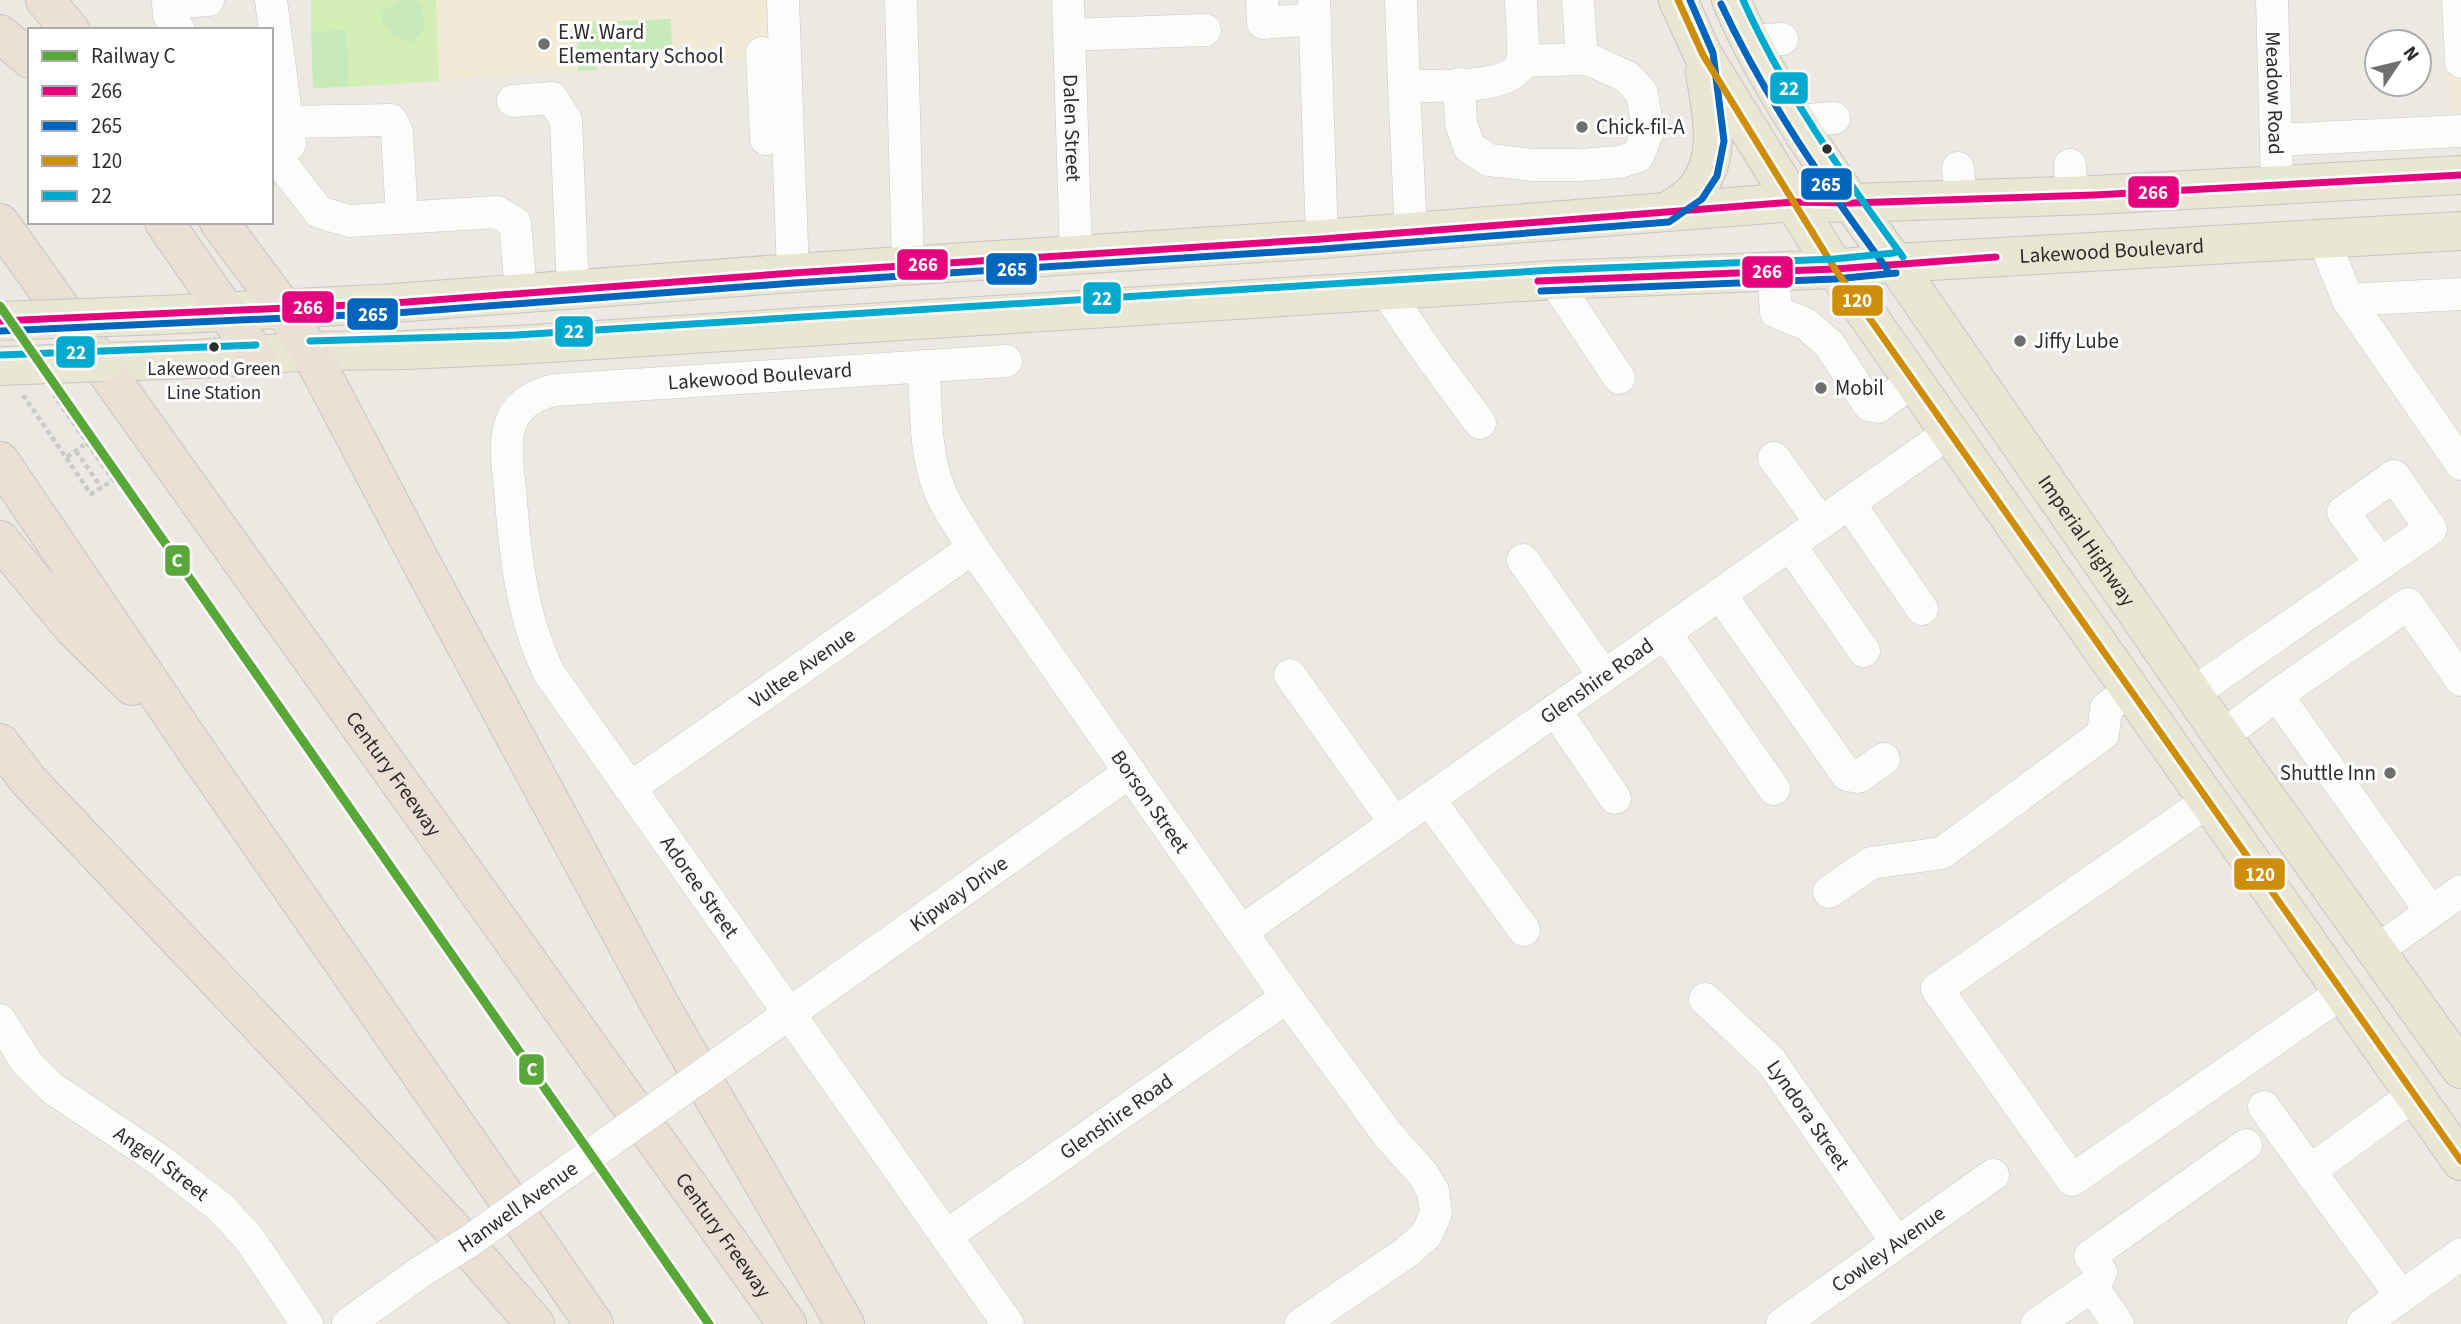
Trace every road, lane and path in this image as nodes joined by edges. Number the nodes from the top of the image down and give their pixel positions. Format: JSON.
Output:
{"nodes":[{"id":1,"x":46,"y":0,"type":"edge"},
{"id":2,"x":208,"y":0,"type":"edge"},
{"id":3,"x":271,"y":0,"type":"edge"},
{"id":4,"x":783,"y":0,"type":"edge"},
{"id":5,"x":901,"y":0,"type":"edge"},
{"id":6,"x":1068,"y":0,"type":"edge"},
{"id":7,"x":1262,"y":0,"type":"edge"},
{"id":8,"x":1401,"y":0,"type":"edge"},
{"id":9,"x":1521,"y":0,"type":"edge"},
{"id":10,"x":1578,"y":0,"type":"edge"},
{"id":11,"x":1678,"y":0,"type":"edge"},
{"id":12,"x":1731,"y":0,"type":"edge"},
{"id":13,"x":2272,"y":0,"type":"edge"},
{"id":14,"x":2458,"y":0,"type":"edge"},
{"id":15,"x":1314,"y":9,"type":"edge"},
{"id":16,"x":68,"y":28,"type":"edge"},
{"id":17,"x":178,"y":28,"type":"edge"},
{"id":18,"x":1205,"y":30,"type":"dead end"},
{"id":19,"x":0,"y":34,"type":"edge"},
{"id":20,"x":1069,"y":35,"type":"junction"},
{"id":21,"x":762,"y":53,"type":"dead end"},
{"id":22,"x":1703,"y":55,"type":"junction"},
{"id":23,"x":28,"y":57,"type":"edge"},
{"id":24,"x":1582,"y":59,"type":"junction"},
{"id":25,"x":1522,"y":61,"type":"junction"},
{"id":26,"x":2461,"y":62,"type":"edge"},
{"id":27,"x":1459,"y":84,"type":"junction"},
{"id":28,"x":1404,"y":86,"type":"junction"},
{"id":29,"x":513,"y":101,"type":"dead end"},
{"id":30,"x":1834,"y":118,"type":"dead end"},
{"id":31,"x":1797,"y":121,"type":"junction"},
{"id":32,"x":287,"y":122,"type":"junction"},
{"id":33,"x":2461,"y":131,"type":"edge"},
{"id":34,"x":2276,"y":140,"type":"junction"},
{"id":35,"x":273,"y":152,"type":"edge"},
{"id":36,"x":2461,"y":175,"type":"edge"},
{"id":37,"x":295,"y":180,"type":"junction"},
{"id":38,"x":2277,"y":185,"type":"junction"},
{"id":39,"x":1794,"y":202,"type":"junction"},
{"id":40,"x":1851,"y":203,"type":"junction"},
{"id":41,"x":1667,"y":212,"type":"junction"},
{"id":42,"x":402,"y":217,"type":"junction"},
{"id":43,"x":0,"y":223,"type":"edge"},
{"id":44,"x":165,"y":224,"type":"edge"},
{"id":45,"x":220,"y":224,"type":"edge"},
{"id":46,"x":2461,"y":231,"type":"edge"},
{"id":47,"x":1411,"y":233,"type":"junction"},
{"id":48,"x":2323,"y":238,"type":"junction"},
{"id":49,"x":1322,"y":239,"type":"junction"},
{"id":50,"x":1076,"y":256,"type":"junction"},
{"id":51,"x":1895,"y":263,"type":"junction"},
{"id":52,"x":908,"y":266,"type":"junction"},
{"id":53,"x":1835,"y":269,"type":"junction"},
{"id":54,"x":1773,"y":271,"type":"junction"},
{"id":55,"x":782,"y":274,"type":"junction"},
{"id":56,"x":1555,"y":280,"type":"junction"},
{"id":57,"x":573,"y":289,"type":"junction"},
{"id":58,"x":1386,"y":291,"type":"junction"},
{"id":59,"x":521,"y":292,"type":"junction"},
{"id":60,"x":2461,"y":294,"type":"edge"},
{"id":61,"x":2348,"y":300,"type":"junction"},
{"id":62,"x":284,"y":309,"type":"junction"},
{"id":63,"x":229,"y":312,"type":"junction"},
{"id":64,"x":1868,"y":316,"type":"junction"},
{"id":65,"x":0,"y":321,"type":"edge"},
{"id":66,"x":1829,"y":344,"type":"junction"},
{"id":67,"x":310,"y":351,"type":"junction"},
{"id":68,"x":256,"y":355,"type":"junction"},
{"id":69,"x":1006,"y":361,"type":"dead end"},
{"id":70,"x":12,"y":366,"type":"edge"},
{"id":71,"x":924,"y":366,"type":"junction"},
{"id":72,"x":1619,"y":378,"type":"dead end"},
{"id":73,"x":1913,"y":381,"type":"junction"},
{"id":74,"x":520,"y":408,"type":"joint"},
{"id":75,"x":1480,"y":424,"type":"dead end"},
{"id":76,"x":1950,"y":432,"type":"junction"},
{"id":77,"x":84,"y":446,"type":"dead end"},
{"id":78,"x":76,"y":451,"type":"junction"},
{"id":79,"x":67,"y":457,"type":"dead end"},
{"id":80,"x":1774,"y":458,"type":"dead end"},
{"id":81,"x":0,"y":461,"type":"edge"},
{"id":82,"x":2461,"y":464,"type":"edge"},
{"id":83,"x":101,"y":487,"type":"junction"},
{"id":84,"x":1849,"y":503,"type":"junction"},
{"id":85,"x":1821,"y":523,"type":"junction"},
{"id":86,"x":0,"y":540,"type":"edge"},
{"id":87,"x":1790,"y":545,"type":"junction"},
{"id":88,"x":973,"y":548,"type":"junction"},
{"id":89,"x":1523,"y":560,"type":"dead end"},
{"id":90,"x":2381,"y":564,"type":"dead end"},
{"id":91,"x":1720,"y":594,"type":"junction"},
{"id":92,"x":1922,"y":609,"type":"dead end"},
{"id":93,"x":1665,"y":633,"type":"junction"},
{"id":94,"x":1864,"y":651,"type":"dead end"},
{"id":95,"x":1290,"y":676,"type":"dead end"},
{"id":96,"x":1604,"y":676,"type":"junction"},
{"id":97,"x":2461,"y":680,"type":"edge"},
{"id":98,"x":2130,"y":690,"type":"junction"},
{"id":99,"x":2193,"y":693,"type":"junction"},
{"id":100,"x":2277,"y":695,"type":"junction"},
{"id":101,"x":1555,"y":710,"type":"junction"},
{"id":102,"x":2222,"y":736,"type":"junction"},
{"id":103,"x":0,"y":743,"type":"edge"},
{"id":104,"x":193,"y":746,"type":"junction"},
{"id":105,"x":1884,"y":759,"type":"dead end"},
{"id":106,"x":1130,"y":772,"type":"junction"},
{"id":107,"x":630,"y":789,"type":"junction"},
{"id":108,"x":1774,"y":789,"type":"dead end"},
{"id":109,"x":1615,"y":798,"type":"dead end"},
{"id":110,"x":1429,"y":799,"type":"junction"},
{"id":111,"x":2208,"y":801,"type":"junction"},
{"id":112,"x":1395,"y":823,"type":"junction"},
{"id":113,"x":2461,"y":891,"type":"edge"},
{"id":114,"x":1829,"y":892,"type":"dead end"},
{"id":115,"x":2431,"y":912,"type":"junction"},
{"id":116,"x":1524,"y":930,"type":"dead end"},
{"id":117,"x":1242,"y":931,"type":"junction"},
{"id":118,"x":2376,"y":951,"type":"junction"},
{"id":119,"x":2343,"y":992,"type":"junction"},
{"id":120,"x":1287,"y":997,"type":"junction"},
{"id":121,"x":1705,"y":999,"type":"dead end"},
{"id":122,"x":789,"y":1013,"type":"junction"},
{"id":123,"x":0,"y":1020,"type":"edge"},
{"id":124,"x":2460,"y":1064,"type":"edge"},
{"id":125,"x":2414,"y":1094,"type":"junction"},
{"id":126,"x":2264,"y":1107,"type":"dead end"},
{"id":127,"x":2246,"y":1145,"type":"dead end"},
{"id":128,"x":2461,"y":1161,"type":"edge"},
{"id":129,"x":2310,"y":1171,"type":"junction"},
{"id":130,"x":1993,"y":1175,"type":"dead end"},
{"id":131,"x":946,"y":1236,"type":"junction"},
{"id":132,"x":1898,"y":1243,"type":"junction"},
{"id":133,"x":2461,"y":1254,"type":"edge"},
{"id":134,"x":2094,"y":1289,"type":"junction"},
{"id":135,"x":2401,"y":1296,"type":"junction"},
{"id":136,"x":307,"y":1324,"type":"edge"},
{"id":137,"x":348,"y":1324,"type":"edge"},
{"id":138,"x":535,"y":1324,"type":"edge"},
{"id":139,"x":594,"y":1324,"type":"edge"},
{"id":140,"x":787,"y":1324,"type":"edge"},
{"id":141,"x":845,"y":1324,"type":"edge"},
{"id":142,"x":1008,"y":1324,"type":"edge"},
{"id":143,"x":1301,"y":1324,"type":"edge"},
{"id":144,"x":1782,"y":1324,"type":"edge"},
{"id":145,"x":2037,"y":1324,"type":"edge"},
{"id":146,"x":2118,"y":1324,"type":"edge"},
{"id":147,"x":2362,"y":1324,"type":"edge"}],
"edges":[{"from":1,"to":16,"type":"highway"},
{"from":2,"to":17,"type":"street"},
{"from":3,"to":32,"type":"street"},
{"from":4,"to":55,"type":"street"},
{"from":5,"to":52,"type":"street"},
{"from":6,"to":20,"type":"street","name":"Dalen Street"},
{"from":7,"to":15,"type":"street"},
{"from":8,"to":28,"type":"street"},
{"from":9,"to":25,"type":"street"},
{"from":10,"to":24,"type":"street"},
{"from":11,"to":22,"type":"main road"},
{"from":12,"to":31,"type":"main road","name":"Imperial Highway"},
{"from":13,"to":34,"type":"street","name":"Meadow Road"},
{"from":14,"to":26,"type":"street"},
{"from":15,"to":49,"type":"street"},
{"from":18,"to":20,"type":"street"},
{"from":19,"to":23,"type":"highway"},
{"from":20,"to":50,"type":"street","name":"Dalen Street"},
{"from":21,"to":55,"type":"street"},
{"from":22,"to":39,"type":"main road"},
{"from":22,"to":41,"type":"main road"},
{"from":24,"to":25,"type":"street"},
{"from":24,"to":27,"type":"street"},
{"from":25,"to":27,"type":"street"},
{"from":27,"to":28,"type":"street"},
{"from":28,"to":47,"type":"street"},
{"from":29,"to":57,"type":"street"},
{"from":30,"to":31,"type":"street"},
{"from":31,"to":40,"type":"main road","name":"Imperial Highway"},
{"from":32,"to":37,"type":"street"},
{"from":32,"to":42,"type":"street"},
{"from":33,"to":34,"type":"street"},
{"from":34,"to":38,"type":"street","name":"Meadow Road"},
{"from":35,"to":37,"type":"street"},
{"from":36,"to":38,"type":"main road"},
{"from":37,"to":42,"type":"street"},
{"from":38,"to":40,"type":"main road"},
{"from":39,"to":40,"type":"main road"},
{"from":39,"to":41,"type":"main road"},
{"from":39,"to":53,"type":"main road"},
{"from":40,"to":51,"type":"main road","name":"Imperial Highway"},
{"from":41,"to":47,"type":"main road"},
{"from":42,"to":59,"type":"street"},
{"from":43,"to":140,"type":"highway","name":"Century Freeway"},
{"from":44,"to":63,"type":"highway"},
{"from":45,"to":62,"type":"highway"},
{"from":46,"to":48,"type":"main road","name":"Lakewood Boulevard"},
{"from":47,"to":49,"type":"main road"},
{"from":48,"to":51,"type":"main road","name":"Lakewood Boulevard"},
{"from":48,"to":61,"type":"street"},
{"from":49,"to":50,"type":"main road"},
{"from":50,"to":52,"type":"main road"},
{"from":51,"to":53,"type":"main road","name":"Lakewood Boulevard"},
{"from":51,"to":99,"type":"main road","name":"Imperial Highway"},
{"from":52,"to":55,"type":"main road"},
{"from":53,"to":54,"type":"main road","name":"Lakewood Boulevard"},
{"from":53,"to":64,"type":"main road"},
{"from":54,"to":56,"type":"main road","name":"Lakewood Boulevard"},
{"from":54,"to":66,"type":"street"},
{"from":55,"to":57,"type":"main road"},
{"from":56,"to":58,"type":"main road","name":"Lakewood Boulevard"},
{"from":56,"to":72,"type":"street"},
{"from":57,"to":59,"type":"main road"},
{"from":58,"to":67,"type":"main road","name":"Lakewood Boulevard"},
{"from":58,"to":75,"type":"street"},
{"from":59,"to":62,"type":"main road"},
{"from":60,"to":61,"type":"street"},
{"from":61,"to":82,"type":"street"},
{"from":62,"to":63,"type":"main road"},
{"from":62,"to":67,"type":"highway"},
{"from":63,"to":65,"type":"main road","bridge":true},
{"from":63,"to":68,"type":"highway"},
{"from":64,"to":66,"type":"street"},
{"from":64,"to":73,"type":"main road"},
{"from":66,"to":73,"type":"street"},
{"from":67,"to":68,"type":"main road","name":"Lakewood Boulevard"},
{"from":67,"to":141,"type":"highway"},
{"from":68,"to":70,"type":"main road","name":"Lakewood Boulevard","bridge":true},
{"from":69,"to":71,"type":"street","name":"Lakewood Boulevard"},
{"from":70,"to":83,"type":"path"},
{"from":70,"to":83,"type":"path"},
{"from":71,"to":74,"type":"street","name":"Lakewood Boulevard"},
{"from":71,"to":88,"type":"street","name":"Borson Street"},
{"from":73,"to":76,"type":"main road"},
{"from":74,"to":107,"type":"street","name":"Adoree Street"},
{"from":76,"to":84,"type":"street","name":"Glenshire Road"},
{"from":76,"to":98,"type":"main road"},
{"from":77,"to":78,"type":"path"},
{"from":78,"to":79,"type":"path"},
{"from":78,"to":83,"type":"path"},
{"from":80,"to":85,"type":"street"},
{"from":81,"to":104,"type":"highway"},
{"from":84,"to":85,"type":"street","name":"Glenshire Road"},
{"from":84,"to":92,"type":"street"},
{"from":85,"to":87,"type":"street","name":"Glenshire Road"},
{"from":86,"to":104,"type":"highway"},
{"from":87,"to":91,"type":"street","name":"Glenshire Road"},
{"from":87,"to":94,"type":"street"},
{"from":88,"to":106,"type":"street","name":"Borson Street"},
{"from":88,"to":107,"type":"street","name":"Vultee Avenue"},
{"from":89,"to":96,"type":"street"},
{"from":90,"to":99,"type":"street"},
{"from":91,"to":93,"type":"street","name":"Glenshire Road"},
{"from":91,"to":105,"type":"street"},
{"from":93,"to":96,"type":"street","name":"Glenshire Road"},
{"from":93,"to":108,"type":"street"},
{"from":95,"to":112,"type":"street"},
{"from":96,"to":101,"type":"street","name":"Glenshire Road"},
{"from":97,"to":100,"type":"street"},
{"from":98,"to":111,"type":"main road"},
{"from":98,"to":114,"type":"street"},
{"from":99,"to":102,"type":"main road","name":"Imperial Highway"},
{"from":100,"to":102,"type":"street"},
{"from":100,"to":115,"type":"street"},
{"from":101,"to":109,"type":"street"},
{"from":101,"to":110,"type":"street","name":"Glenshire Road"},
{"from":102,"to":118,"type":"main road","name":"Imperial Highway"},
{"from":103,"to":138,"type":"highway"},
{"from":104,"to":139,"type":"highway"},
{"from":106,"to":117,"type":"street","name":"Borson Street"},
{"from":106,"to":122,"type":"street","name":"Kipway Drive"},
{"from":107,"to":122,"type":"street","name":"Adoree Street"},
{"from":110,"to":112,"type":"street","name":"Glenshire Road"},
{"from":110,"to":116,"type":"street"},
{"from":111,"to":119,"type":"main road"},
{"from":111,"to":119,"type":"street"},
{"from":112,"to":117,"type":"street","name":"Glenshire Road"},
{"from":113,"to":115,"type":"street"},
{"from":115,"to":118,"type":"street"},
{"from":117,"to":120,"type":"street","name":"Borson Street"},
{"from":118,"to":124,"type":"main road","name":"Imperial Highway"},
{"from":119,"to":125,"type":"main road"},
{"from":120,"to":131,"type":"street","name":"Glenshire Road"},
{"from":120,"to":143,"type":"street","name":"Borson Street"},
{"from":121,"to":132,"type":"street","name":"Lyndora Street"},
{"from":122,"to":131,"type":"street","name":"Adoree Street"},
{"from":122,"to":137,"type":"street","name":"Hanwell Avenue","bridge":true},
{"from":123,"to":136,"type":"street","name":"Angell Street"},
{"from":125,"to":128,"type":"main road"},
{"from":125,"to":129,"type":"street"},
{"from":126,"to":129,"type":"street"},
{"from":127,"to":134,"type":"street"},
{"from":129,"to":135,"type":"street"},
{"from":130,"to":132,"type":"street","name":"Cowley Avenue"},
{"from":131,"to":142,"type":"street","name":"Adoree Street"},
{"from":132,"to":144,"type":"street","name":"Cowley Avenue"},
{"from":133,"to":135,"type":"street"},
{"from":134,"to":145,"type":"street"},
{"from":134,"to":146,"type":"street"},
{"from":135,"to":147,"type":"street"}]}
